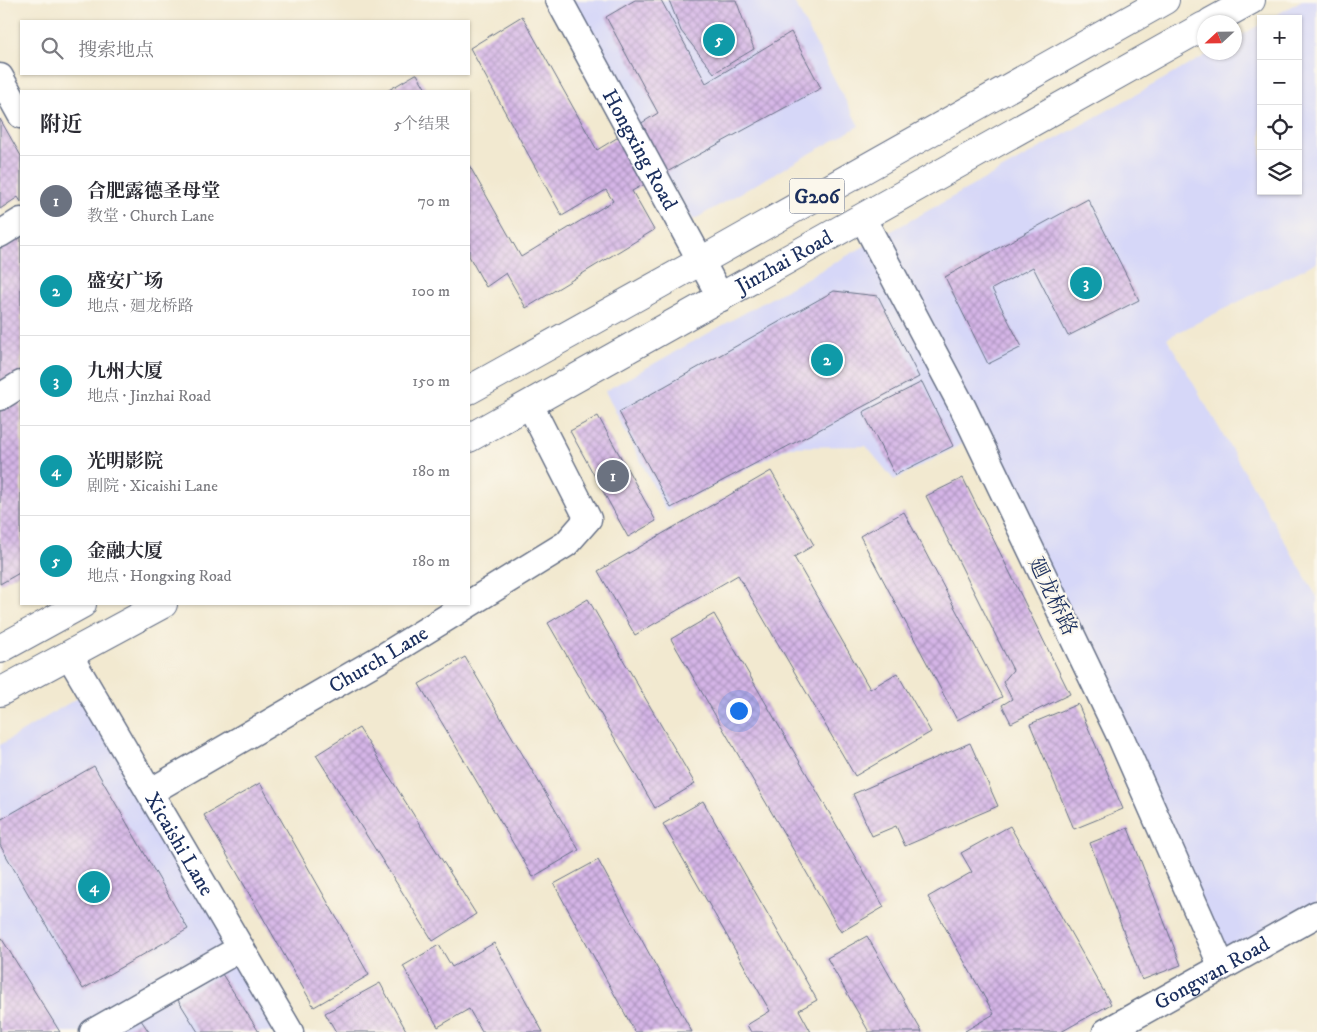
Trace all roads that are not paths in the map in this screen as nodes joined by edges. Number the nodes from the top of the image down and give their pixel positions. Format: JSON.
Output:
{"nodes":[{"id":1,"x":559,"y":0,"type":"edge"},
{"id":2,"x":1165,"y":0,"type":"edge"},
{"id":3,"x":1251,"y":0,"type":"edge"},
{"id":4,"x":1224,"y":15,"type":"edge"},
{"id":5,"x":1197,"y":30,"type":"edge"},
{"id":6,"x":0,"y":78,"type":"edge"},
{"id":7,"x":20,"y":113,"type":"edge"},
{"id":8,"x":20,"y":209,"type":"edge"},
{"id":9,"x":0,"y":221,"type":"edge"},
{"id":10,"x":20,"y":222,"type":"edge"},
{"id":11,"x":870,"y":232,"type":"dead end"},
{"id":12,"x":0,"y":234,"type":"edge"},
{"id":13,"x":701,"y":261,"type":"junction"},
{"id":14,"x":721,"y":298,"type":"junction"},
{"id":15,"x":20,"y":385,"type":"edge"},
{"id":16,"x":470,"y":389,"type":"edge"},
{"id":17,"x":0,"y":397,"type":"edge"},
{"id":18,"x":530,"y":405,"type":"junction"},
{"id":19,"x":470,"y":437,"type":"edge"},
{"id":20,"x":470,"y":603,"type":"edge"},
{"id":21,"x":80,"y":605,"type":"edge"},
{"id":22,"x":161,"y":605,"type":"edge"},
{"id":23,"x":467,"y":605,"type":"edge"},
{"id":24,"x":0,"y":649,"type":"edge"},
{"id":25,"x":70,"y":655,"type":"junction"},
{"id":26,"x":0,"y":692,"type":"edge"},
{"id":27,"x":150,"y":792,"type":"junction"},
{"id":28,"x":1317,"y":914,"type":"edge"},
{"id":29,"x":241,"y":948,"type":"junction"},
{"id":30,"x":1222,"y":967,"type":"junction"},
{"id":31,"x":93,"y":1032,"type":"edge"},
{"id":32,"x":290,"y":1032,"type":"edge"},
{"id":33,"x":1106,"y":1032,"type":"edge"}],
"edges":[{"from":1,"to":13,"type":"street","name":"Hongxing Road"},
{"from":2,"to":13,"type":"main road","name":"Jinzhai Road","number":"G206"},
{"from":3,"to":4,"type":"main road"},
{"from":5,"to":14,"type":"main road","name":"Jinzhai Road"},
{"from":6,"to":7,"type":"street"},
{"from":8,"to":9,"type":"street"},
{"from":10,"to":12,"type":"street"},
{"from":11,"to":30,"type":"street","name":"廻龙桥路"},
{"from":13,"to":14,"type":"street","name":"Hongxing Road"},
{"from":13,"to":16,"type":"main road","name":"Jinzhai Road","number":"G206"},
{"from":14,"to":18,"type":"main road","name":"Jinzhai Road"},
{"from":15,"to":17,"type":"street"},
{"from":18,"to":19,"type":"main road","name":"Jinzhai Road"},
{"from":18,"to":20,"type":"street","name":"Church Lane"},
{"from":21,"to":24,"type":"main road"},
{"from":22,"to":25,"type":"main road"},
{"from":23,"to":27,"type":"street","name":"Church Lane"},
{"from":25,"to":26,"type":"main road"},
{"from":25,"to":27,"type":"street","name":"Xicaishi Lane"},
{"from":27,"to":29,"type":"street","name":"Xicaishi Lane"},
{"from":28,"to":30,"type":"street","name":"Gongwan Road"},
{"from":29,"to":31,"type":"street"},
{"from":29,"to":32,"type":"street","name":"Xicaishi Lane"},
{"from":30,"to":33,"type":"street","name":"Gongwan Road"}]}
